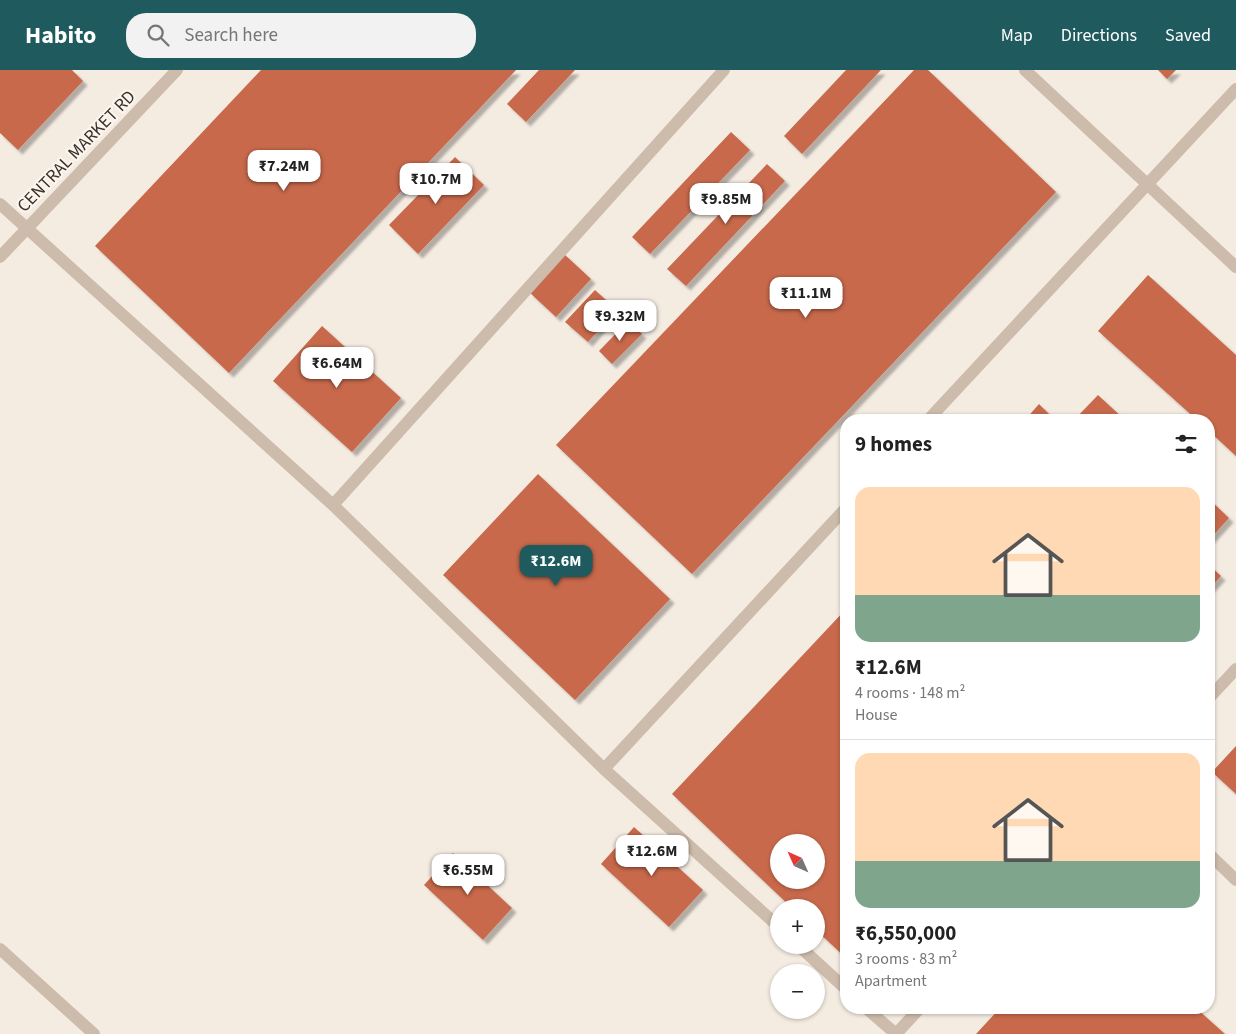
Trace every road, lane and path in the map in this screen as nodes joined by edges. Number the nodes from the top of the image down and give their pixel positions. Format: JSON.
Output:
{"nodes":[{"id":1,"x":177,"y":70,"type":"edge"},
{"id":2,"x":724,"y":70,"type":"edge"},
{"id":3,"x":1025,"y":70,"type":"edge"},
{"id":4,"x":1236,"y":89,"type":"edge"},
{"id":5,"x":1147,"y":184,"type":"junction"},
{"id":6,"x":0,"y":204,"type":"edge"},
{"id":7,"x":27,"y":228,"type":"junction"},
{"id":8,"x":0,"y":257,"type":"edge"},
{"id":9,"x":1236,"y":267,"type":"edge"},
{"id":10,"x":934,"y":414,"type":"edge"},
{"id":11,"x":333,"y":505,"type":"junction"},
{"id":12,"x":840,"y":514,"type":"edge"},
{"id":13,"x":1236,"y":669,"type":"edge"},
{"id":14,"x":1215,"y":692,"type":"edge"},
{"id":15,"x":604,"y":768,"type":"junction"},
{"id":16,"x":1215,"y":860,"type":"edge"},
{"id":17,"x":1236,"y":880,"type":"edge"},
{"id":18,"x":770,"y":920,"type":"edge"},
{"id":19,"x":0,"y":949,"type":"edge"},
{"id":20,"x":808,"y":954,"type":"edge"},
{"id":21,"x":840,"y":984,"type":"edge"},
{"id":22,"x":873,"y":1014,"type":"edge"},
{"id":23,"x":914,"y":1014,"type":"edge"},
{"id":24,"x":94,"y":1034,"type":"edge"}],
"edges":[{"from":1,"to":7,"type":"street","name":"CENTRAL MARKET RD"},
{"from":2,"to":11,"type":"street"},
{"from":3,"to":5,"type":"street"},
{"from":4,"to":5,"type":"street"},
{"from":5,"to":9,"type":"street"},
{"from":5,"to":10,"type":"street"},
{"from":6,"to":7,"type":"street"},
{"from":7,"to":8,"type":"street","name":"CENTRAL MARKET RD"},
{"from":7,"to":11,"type":"street"},
{"from":11,"to":15,"type":"street"},
{"from":12,"to":15,"type":"street"},
{"from":13,"to":14,"type":"street"},
{"from":15,"to":18,"type":"street"},
{"from":16,"to":17,"type":"street"},
{"from":19,"to":24,"type":"street"},
{"from":20,"to":21,"type":"street"},
{"from":22,"to":23,"type":"street"}]}
